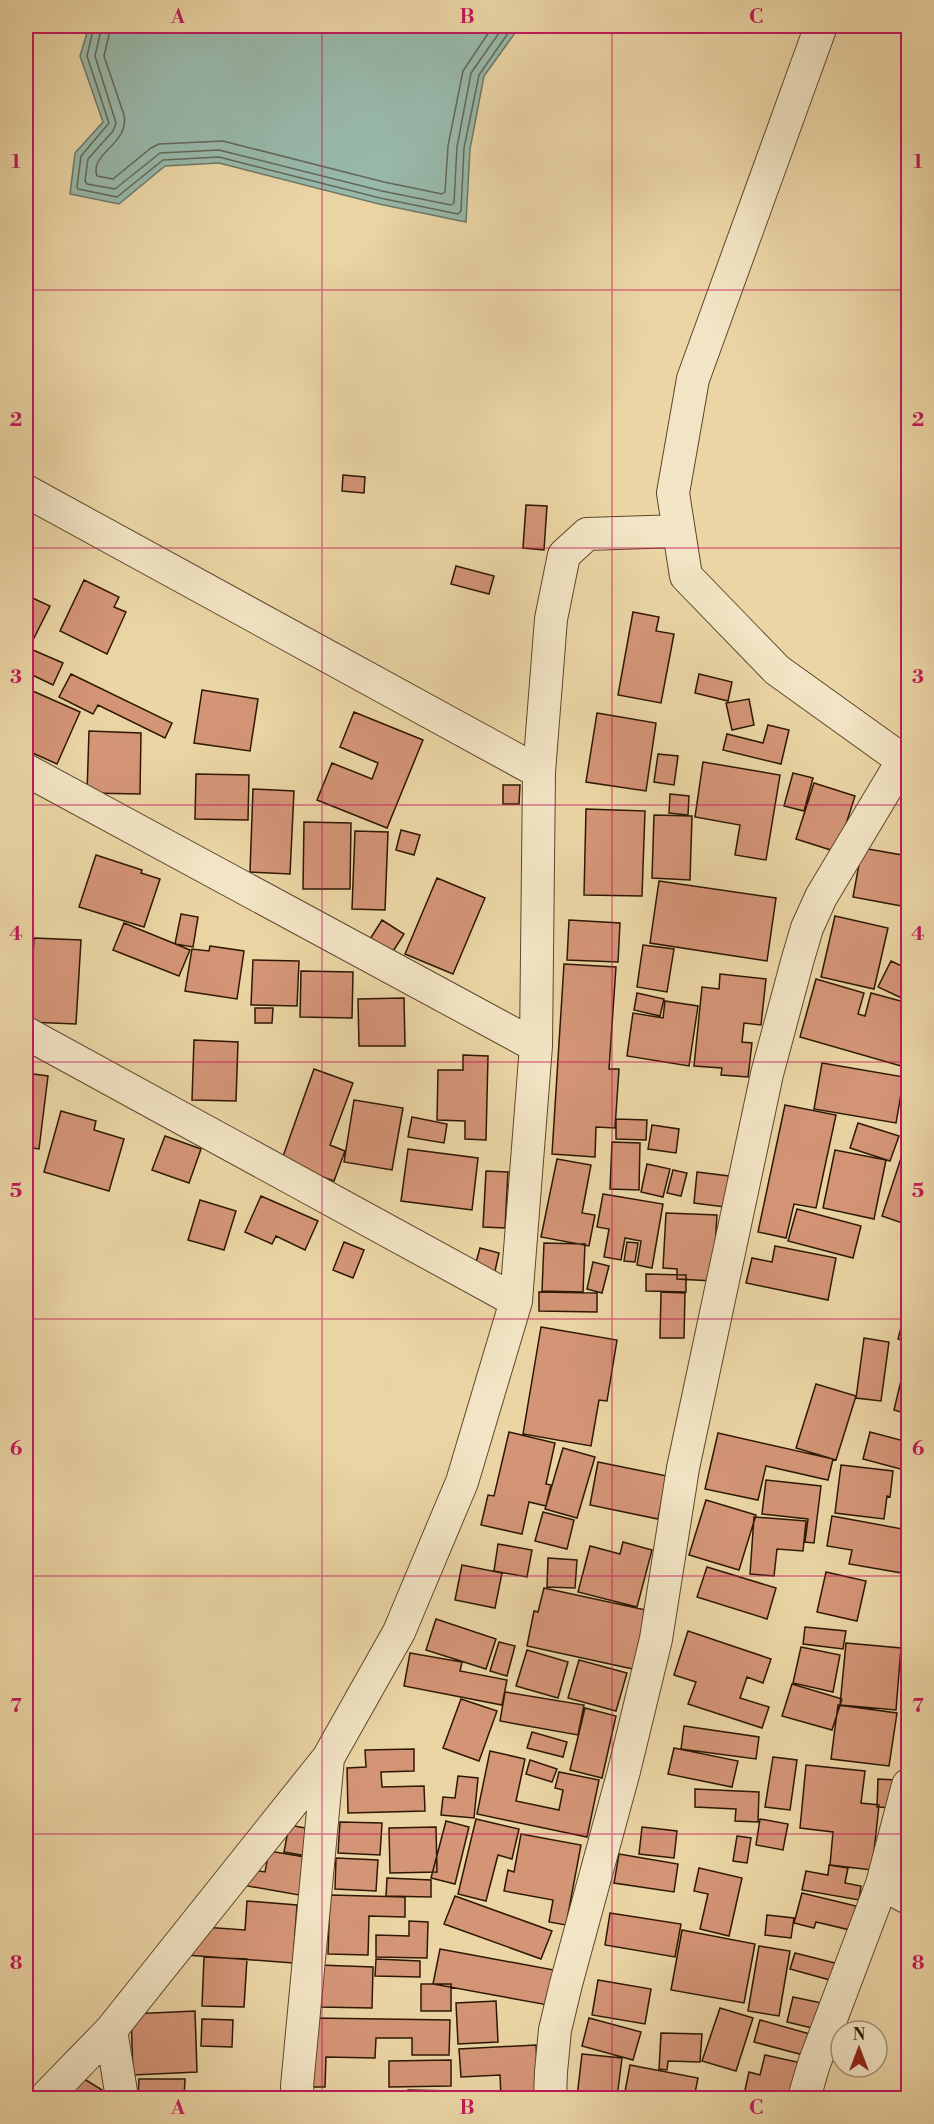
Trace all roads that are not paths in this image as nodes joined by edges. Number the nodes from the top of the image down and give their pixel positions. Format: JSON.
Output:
{"nodes":[{"id":1,"x":821,"y":26,"type":"edge"},
{"id":2,"x":26,"y":491,"type":"edge"},
{"id":3,"x":679,"y":531,"type":"junction"},
{"id":4,"x":906,"y":762,"type":"edge"},
{"id":5,"x":26,"y":770,"type":"edge"},
{"id":6,"x":539,"y":772,"type":"junction"},
{"id":7,"x":26,"y":1033,"type":"edge"},
{"id":8,"x":536,"y":1047,"type":"junction"},
{"id":9,"x":516,"y":1301,"type":"junction"},
{"id":10,"x":328,"y":1758,"type":"junction"},
{"id":11,"x":909,"y":1785,"type":"edge"},
{"id":12,"x":895,"y":1891,"type":"edge"},
{"id":13,"x":111,"y":2030,"type":"junction"},
{"id":14,"x":45,"y":2098,"type":"edge"},
{"id":15,"x":122,"y":2098,"type":"edge"},
{"id":16,"x":298,"y":2098,"type":"edge"},
{"id":17,"x":550,"y":2098,"type":"edge"},
{"id":18,"x":804,"y":2098,"type":"edge"}],
"edges":[{"from":1,"to":3,"type":"street"},
{"from":2,"to":6,"type":"street"},
{"from":3,"to":4,"type":"street"},
{"from":3,"to":6,"type":"street"},
{"from":4,"to":17,"type":"street"},
{"from":5,"to":8,"type":"street"},
{"from":6,"to":8,"type":"street"},
{"from":7,"to":9,"type":"street"},
{"from":8,"to":9,"type":"street"},
{"from":9,"to":10,"type":"street"},
{"from":10,"to":13,"type":"street"},
{"from":10,"to":16,"type":"street"},
{"from":11,"to":12,"type":"street"},
{"from":12,"to":18,"type":"street"},
{"from":13,"to":14,"type":"street"},
{"from":13,"to":15,"type":"street"}]}
